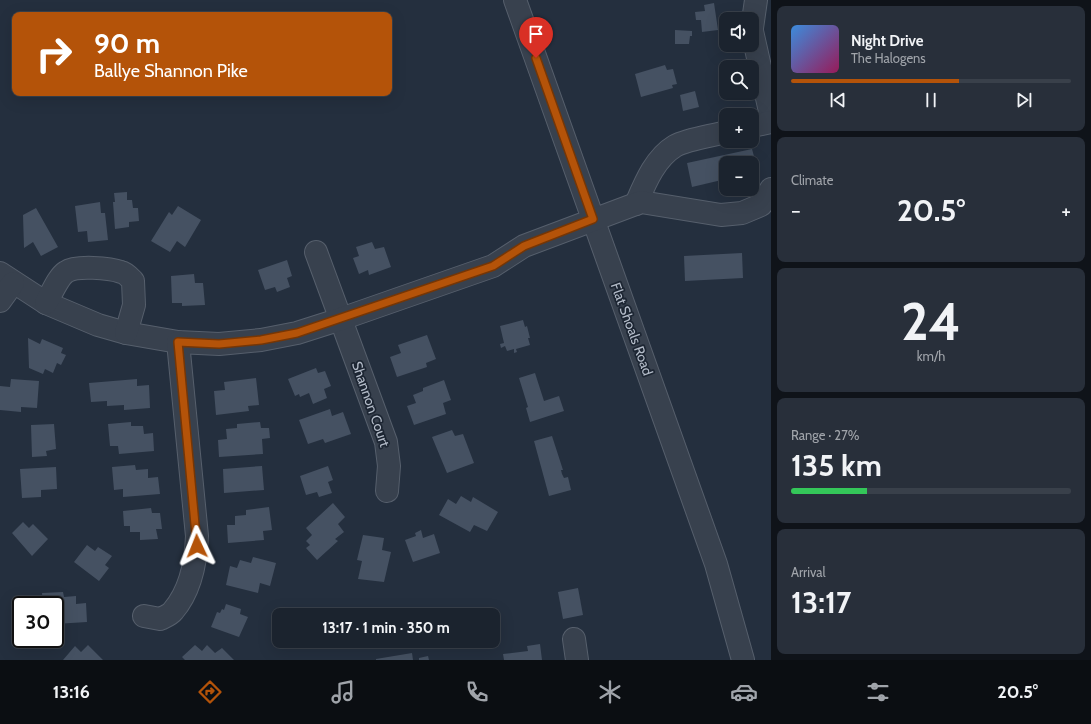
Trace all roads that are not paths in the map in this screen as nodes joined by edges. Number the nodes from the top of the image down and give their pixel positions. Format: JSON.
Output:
{"nodes":[{"id":1,"x":515,"y":0,"type":"edge"},
{"id":2,"x":756,"y":0,"type":"edge"},
{"id":3,"x":754,"y":12,"type":"edge"},
{"id":4,"x":757,"y":52,"type":"edge"},
{"id":5,"x":771,"y":116,"type":"edge"},
{"id":6,"x":771,"y":122,"type":"edge"},
{"id":7,"x":759,"y":125,"type":"edge"},
{"id":8,"x":719,"y":134,"type":"edge"},
{"id":9,"x":771,"y":189,"type":"edge"},
{"id":10,"x":636,"y":204,"type":"junction"},
{"id":11,"x":593,"y":219,"type":"junction"},
{"id":12,"x":316,"y":252,"type":"dead end"},
{"id":13,"x":6,"y":278,"type":"edge"},
{"id":14,"x":0,"y":301,"type":"edge"},
{"id":15,"x":46,"y":303,"type":"junction"},
{"id":16,"x":341,"y":319,"type":"junction"},
{"id":17,"x":126,"y":332,"type":"junction"},
{"id":18,"x":178,"y":342,"type":"junction"},
{"id":19,"x":387,"y":491,"type":"dead end"},
{"id":20,"x":144,"y":616,"type":"dead end"},
{"id":21,"x":743,"y":660,"type":"edge"}],
"edges":[{"from":1,"to":11,"type":"street","name":"Flat Shoals Road"},
{"from":2,"to":3,"type":"street"},
{"from":4,"to":5,"type":"street"},
{"from":6,"to":7,"type":"street"},
{"from":8,"to":10,"type":"street"},
{"from":9,"to":10,"type":"street"},
{"from":10,"to":11,"type":"street"},
{"from":11,"to":16,"type":"street"},
{"from":11,"to":21,"type":"street","name":"Flat Shoals Road"},
{"from":12,"to":16,"type":"street","name":"Shannon Court"},
{"from":13,"to":14,"type":"street"},
{"from":13,"to":15,"type":"street"},
{"from":15,"to":17,"type":"street"},
{"from":15,"to":17,"type":"street"},
{"from":16,"to":18,"type":"street"},
{"from":16,"to":19,"type":"street","name":"Shannon Court"},
{"from":17,"to":18,"type":"street"},
{"from":18,"to":20,"type":"street"}]}
